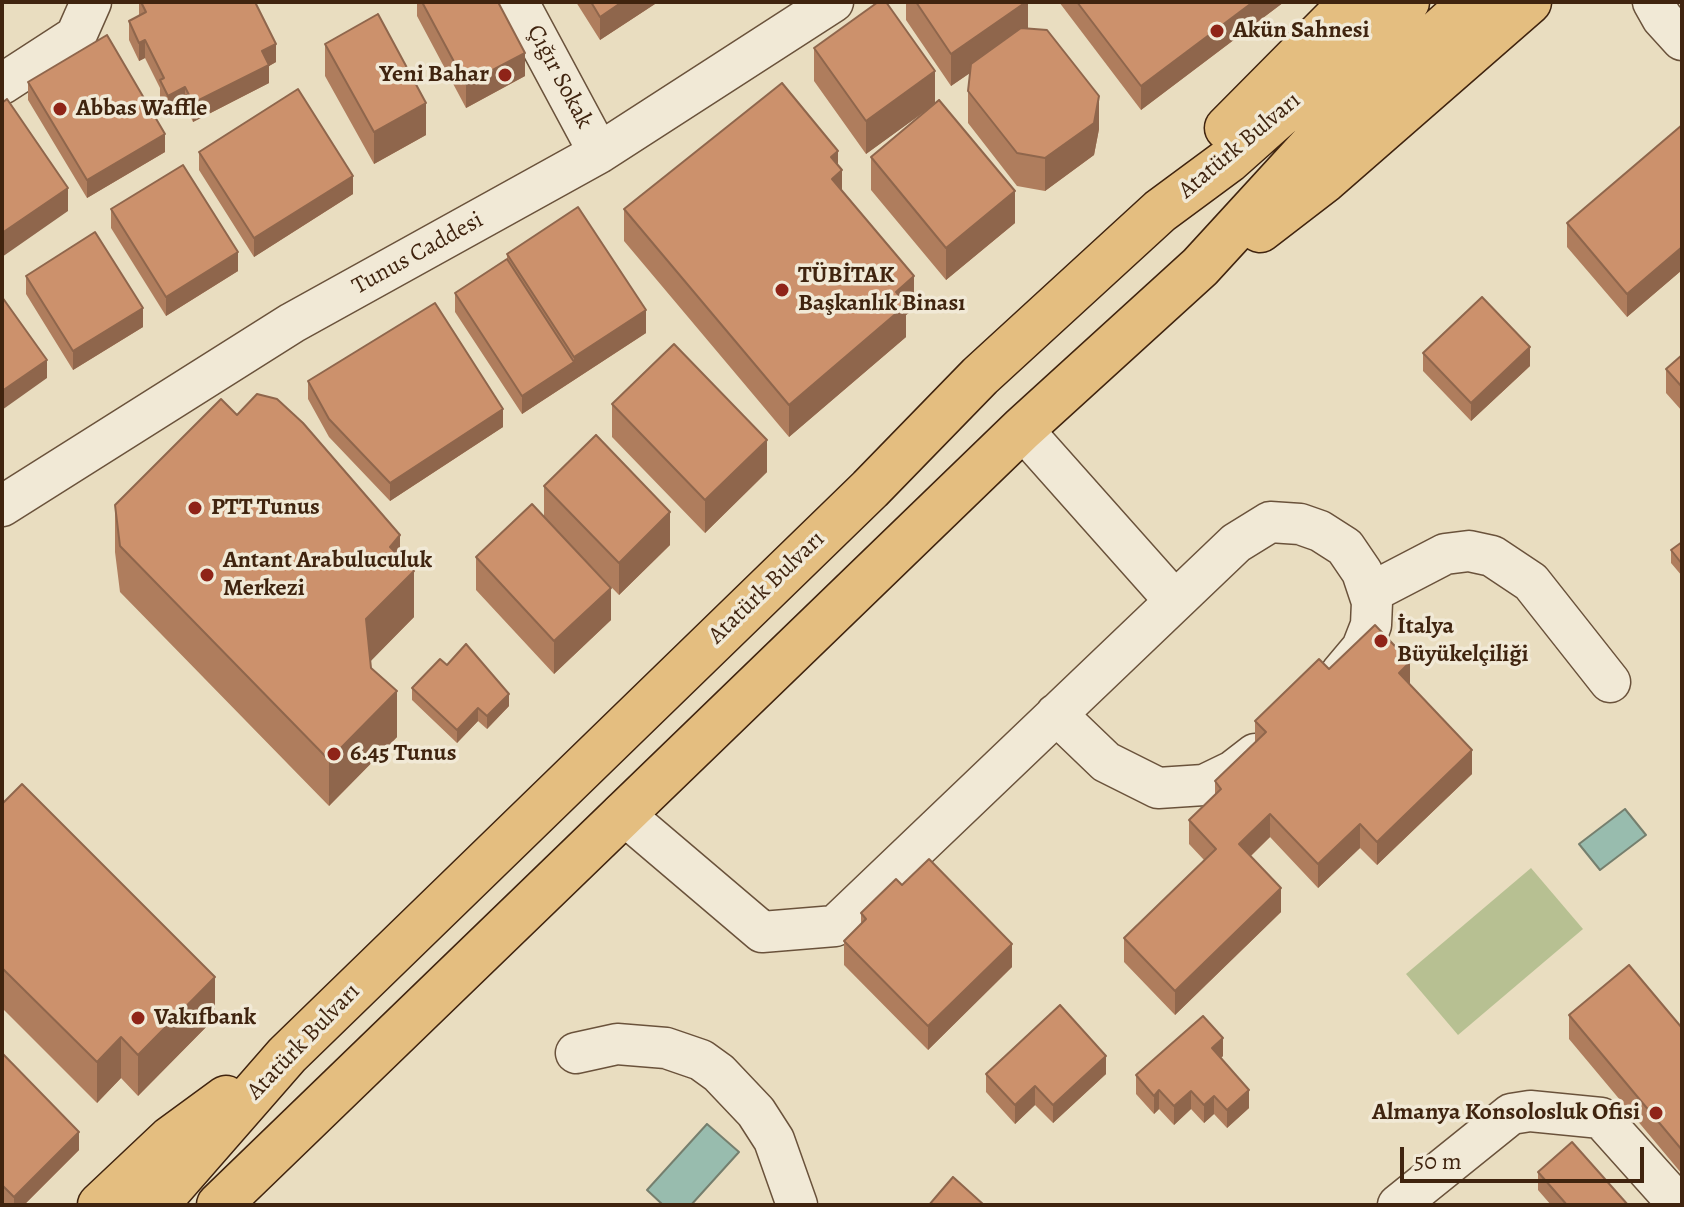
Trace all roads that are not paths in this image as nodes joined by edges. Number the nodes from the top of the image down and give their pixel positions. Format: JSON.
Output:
{"nodes":[{"id":1,"x":91,"y":2,"type":"edge"},
{"id":2,"x":518,"y":2,"type":"edge"},
{"id":3,"x":833,"y":2,"type":"edge"},
{"id":4,"x":1352,"y":2,"type":"edge"},
{"id":5,"x":1407,"y":2,"type":"edge"},
{"id":6,"x":1472,"y":2,"type":"edge"},
{"id":7,"x":1529,"y":2,"type":"edge"},
{"id":8,"x":1653,"y":2,"type":"edge"},
{"id":9,"x":1682,"y":40,"type":"edge"},
{"id":10,"x":2,"y":84,"type":"edge"},
{"id":11,"x":599,"y":153,"type":"junction"},
{"id":12,"x":1160,"y":211,"type":"junction"},
{"id":13,"x":1200,"y":267,"type":"junction"},
{"id":14,"x":1022,"y":429,"type":"junction"},
{"id":15,"x":2,"y":506,"type":"edge"},
{"id":16,"x":1370,"y":593,"type":"junction"},
{"id":17,"x":1175,"y":601,"type":"junction"},
{"id":18,"x":1610,"y":682,"type":"dead end"},
{"id":19,"x":1329,"y":684,"type":"edge"},
{"id":20,"x":1056,"y":714,"type":"junction"},
{"id":21,"x":1255,"y":754,"type":"edge"},
{"id":22,"x":622,"y":813,"type":"junction"},
{"id":23,"x":576,"y":1053,"type":"dead end"},
{"id":24,"x":287,"y":1055,"type":"junction"},
{"id":25,"x":334,"y":1098,"type":"junction"},
{"id":26,"x":100,"y":1205,"type":"edge"},
{"id":27,"x":156,"y":1205,"type":"edge"},
{"id":28,"x":219,"y":1205,"type":"edge"},
{"id":29,"x":260,"y":1205,"type":"edge"},
{"id":30,"x":797,"y":1205,"type":"edge"},
{"id":31,"x":1398,"y":1205,"type":"edge"},
{"id":32,"x":1679,"y":1205,"type":"edge"}],
"edges":[{"from":1,"to":10,"type":"street"},
{"from":2,"to":11,"type":"street","name":"Çığır Sokak"},
{"from":3,"to":11,"type":"street","name":"Tunus Caddesi"},
{"from":4,"to":12,"type":"main road"},
{"from":5,"to":12,"type":"main road","name":"Atatürk Bulvarı"},
{"from":6,"to":13,"type":"main road"},
{"from":7,"to":13,"type":"main road"},
{"from":8,"to":9,"type":"street"},
{"from":11,"to":15,"type":"street","name":"Tunus Caddesi"},
{"from":12,"to":24,"type":"main road","name":"Atatürk Bulvarı"},
{"from":13,"to":14,"type":"main road"},
{"from":14,"to":17,"type":"street"},
{"from":14,"to":22,"type":"main road"},
{"from":16,"to":17,"type":"street"},
{"from":16,"to":18,"type":"street"},
{"from":16,"to":19,"type":"street"},
{"from":17,"to":20,"type":"street"},
{"from":20,"to":21,"type":"street"},
{"from":20,"to":22,"type":"street"},
{"from":22,"to":25,"type":"main road"},
{"from":23,"to":30,"type":"street"},
{"from":24,"to":26,"type":"main road"},
{"from":24,"to":27,"type":"main road","name":"Atatürk Bulvarı"},
{"from":25,"to":28,"type":"main road"},
{"from":25,"to":29,"type":"main road"},
{"from":31,"to":32,"type":"street"}]}
